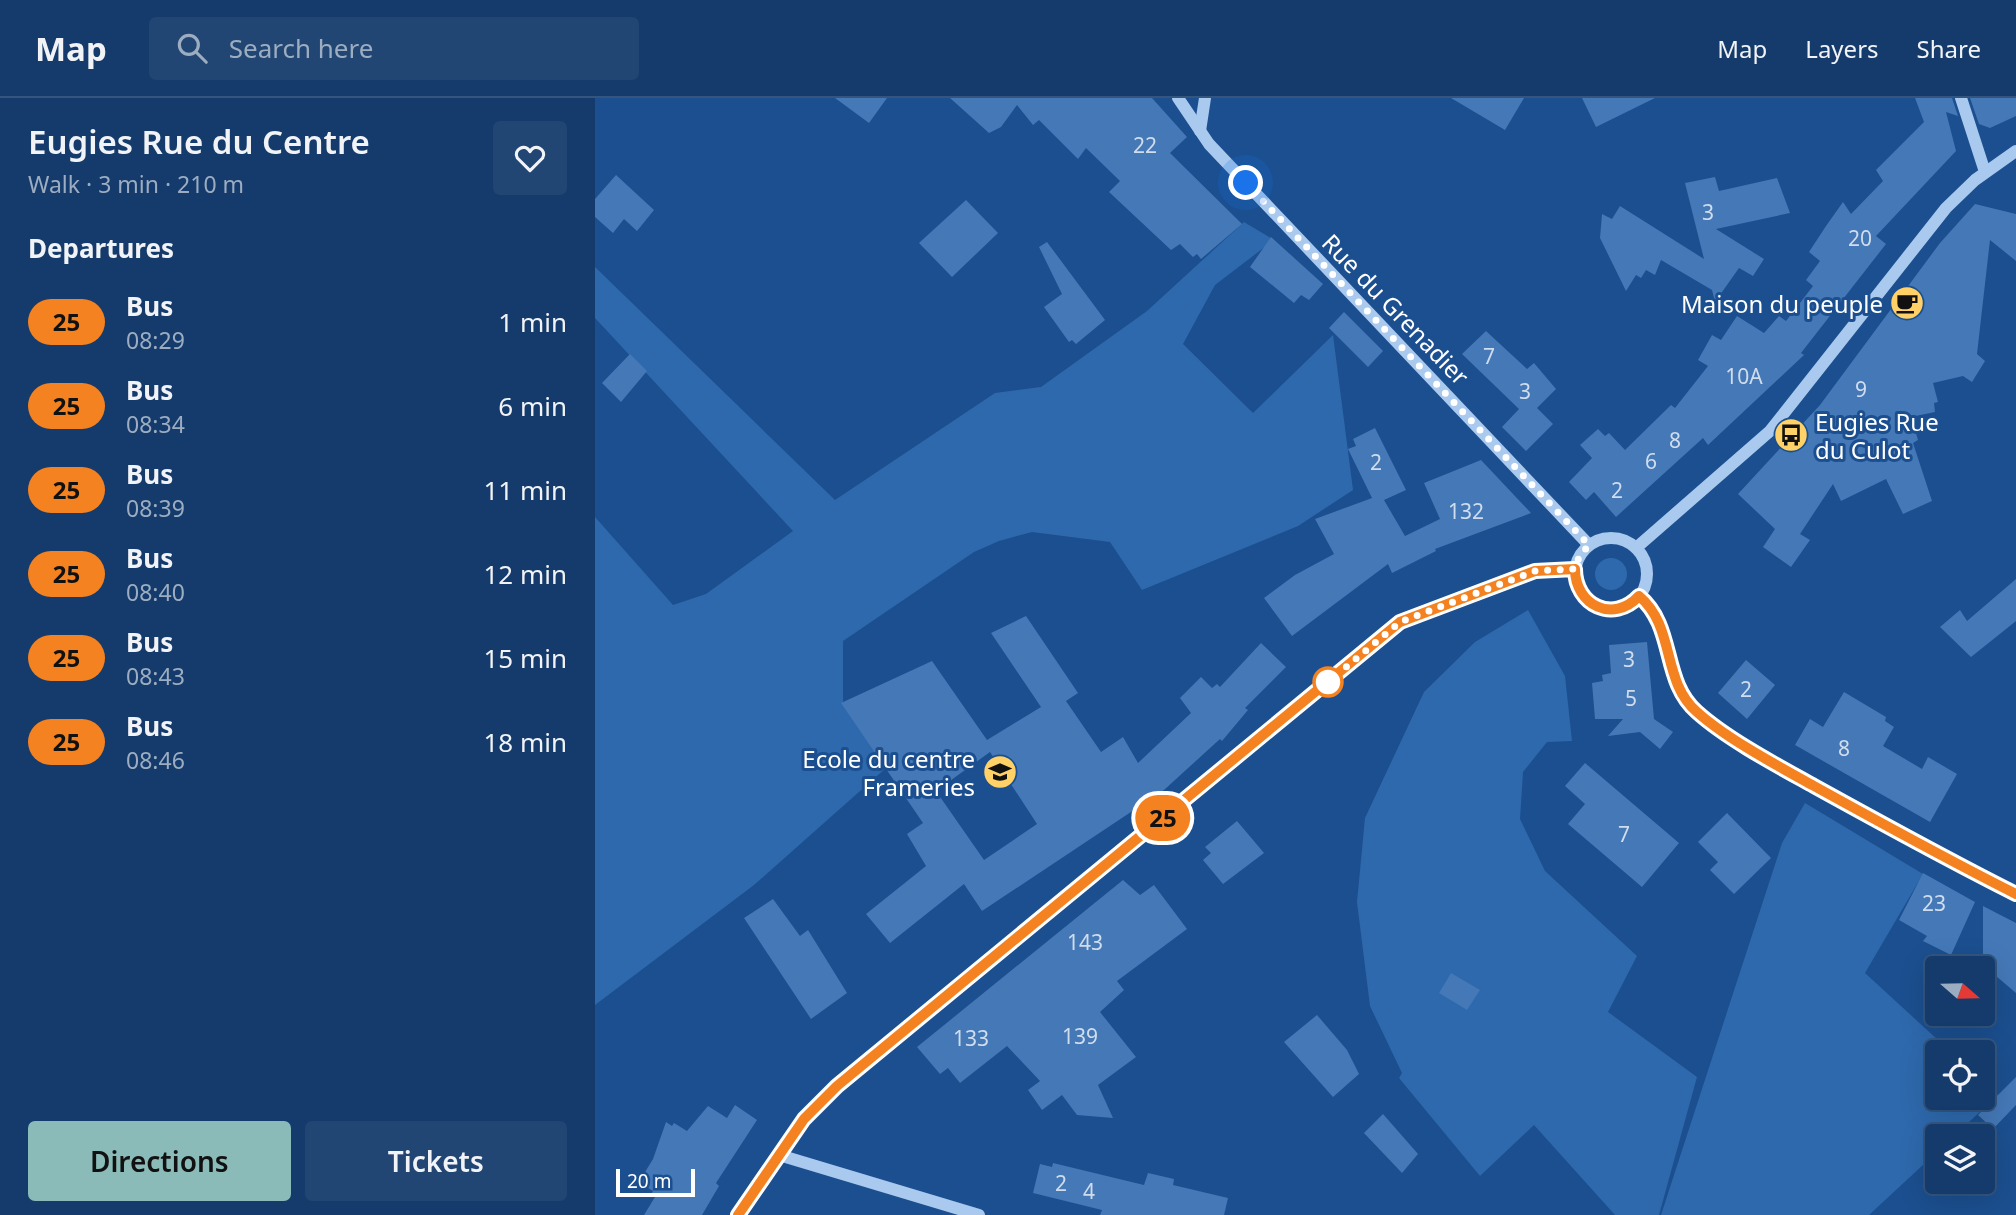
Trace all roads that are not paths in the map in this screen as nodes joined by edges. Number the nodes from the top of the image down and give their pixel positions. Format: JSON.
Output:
{"nodes":[{"id":1,"x":1178,"y":98,"type":"edge"},
{"id":2,"x":1205,"y":98,"type":"edge"},
{"id":3,"x":1961,"y":98,"type":"edge"},
{"id":4,"x":1201,"y":131,"type":"junction"},
{"id":5,"x":2016,"y":151,"type":"edge"},
{"id":6,"x":1985,"y":172,"type":"junction"},
{"id":7,"x":1589,"y":545,"type":"junction"},
{"id":8,"x":1636,"y":548,"type":"junction"},
{"id":9,"x":1575,"y":569,"type":"junction"},
{"id":10,"x":1639,"y":596,"type":"junction"},
{"id":11,"x":2016,"y":894,"type":"edge"},
{"id":12,"x":779,"y":1155,"type":"junction"},
{"id":13,"x":738,"y":1215,"type":"edge"},
{"id":14,"x":979,"y":1215,"type":"edge"}],
"edges":[{"from":1,"to":4,"type":"street","name":"Rue du Grenadier"},
{"from":2,"to":4,"type":"street"},
{"from":3,"to":6,"type":"street"},
{"from":4,"to":7,"type":"street","name":"Rue du Grenadier"},
{"from":5,"to":6,"type":"street"},
{"from":6,"to":8,"type":"street"},
{"from":7,"to":8,"type":"street"},
{"from":7,"to":9,"type":"street"},
{"from":8,"to":10,"type":"street"},
{"from":9,"to":10,"type":"street"},
{"from":9,"to":12,"type":"street"},
{"from":10,"to":11,"type":"street"},
{"from":12,"to":13,"type":"street"},
{"from":12,"to":14,"type":"street"}]}
